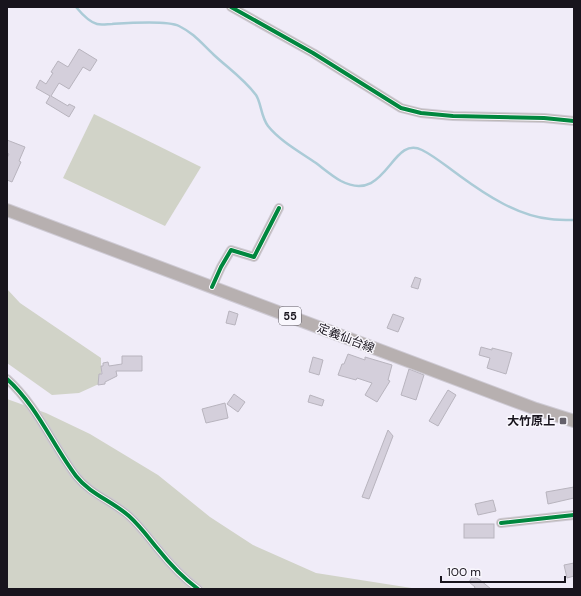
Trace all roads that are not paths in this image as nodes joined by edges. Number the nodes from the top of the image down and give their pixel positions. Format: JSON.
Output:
{"nodes":[{"id":1,"x":231,"y":7,"type":"edge"},
{"id":2,"x":574,"y":121,"type":"edge"},
{"id":3,"x":279,"y":208,"type":"dead end"},
{"id":4,"x":7,"y":210,"type":"edge"},
{"id":5,"x":212,"y":287,"type":"junction"},
{"id":6,"x":7,"y":379,"type":"edge"},
{"id":7,"x":574,"y":421,"type":"edge"},
{"id":8,"x":574,"y":515,"type":"edge"},
{"id":9,"x":501,"y":523,"type":"dead end"},
{"id":10,"x":198,"y":589,"type":"edge"}],
"edges":[{"from":1,"to":2,"type":"street"},
{"from":3,"to":5,"type":"street"},
{"from":4,"to":5,"type":"main road","name":"定義仙台線","number":"55"},
{"from":5,"to":7,"type":"main road","name":"定義仙台線","number":"55"},
{"from":6,"to":10,"type":"street"},
{"from":8,"to":9,"type":"street"}]}
